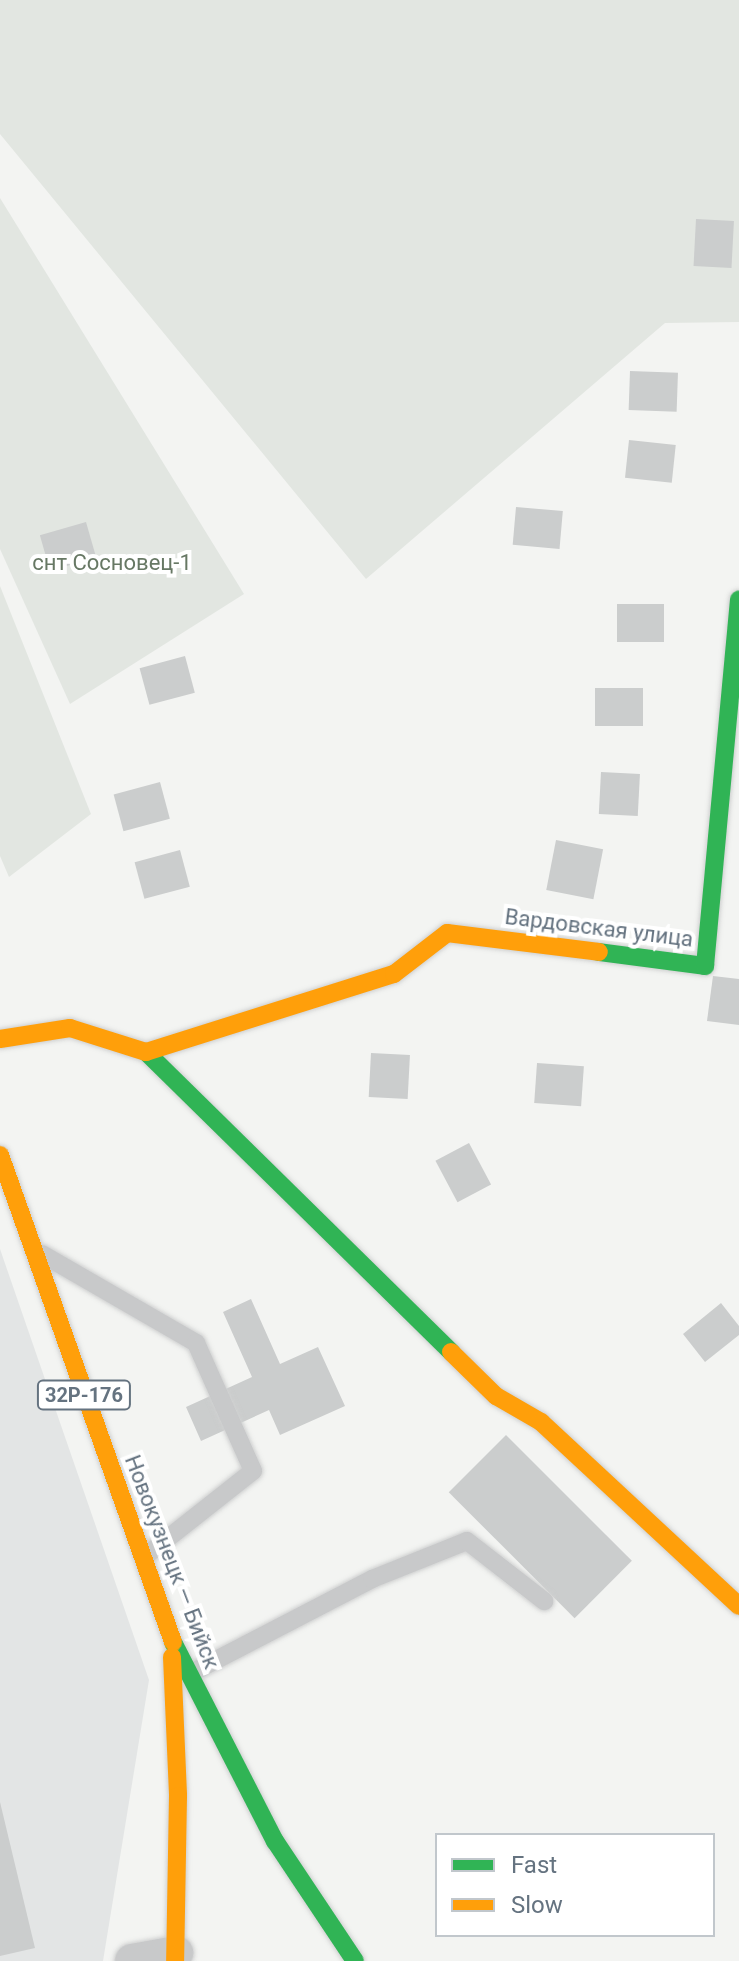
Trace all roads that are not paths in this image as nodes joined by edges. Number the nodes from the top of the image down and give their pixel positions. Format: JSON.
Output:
{"nodes":[{"id":1,"x":739,"y":600,"type":"edge"},
{"id":2,"x":0,"y":1039,"type":"edge"},
{"id":3,"x":146,"y":1052,"type":"junction"},
{"id":4,"x":0,"y":1155,"type":"edge"},
{"id":5,"x":33,"y":1249,"type":"junction"},
{"id":6,"x":141,"y":1560,"type":"junction"},
{"id":7,"x":544,"y":1601,"type":"dead end"},
{"id":8,"x":739,"y":1606,"type":"edge"},
{"id":9,"x":170,"y":1635,"type":"junction"},
{"id":10,"x":189,"y":1674,"type":"junction"},
{"id":11,"x":175,"y":1957,"type":"edge"},
{"id":12,"x":132,"y":1961,"type":"edge"},
{"id":13,"x":355,"y":1961,"type":"edge"}],
"edges":[{"from":1,"to":3,"type":"street","name":"Вардовская улица"},
{"from":2,"to":3,"type":"street"},
{"from":3,"to":8,"type":"street"},
{"from":4,"to":5,"type":"street","name":"Новокузнецк — Бийск","number":"32Р-176"},
{"from":5,"to":6,"type":"street","name":"Новокузнецк — Бийск","number":"32Р-176"},
{"from":5,"to":6,"type":"lane"},
{"from":6,"to":9,"type":"street","name":"Новокузнецк — Бийск","number":"32Р-176"},
{"from":7,"to":10,"type":"lane"},
{"from":9,"to":10,"type":"street","name":"Новокузнецк — Бийск","number":"32Р-176"},
{"from":9,"to":11,"type":"street"},
{"from":10,"to":13,"type":"street","name":"Новокузнецк — Бийск","number":"32Р-176"},
{"from":11,"to":12,"type":"street"}]}
